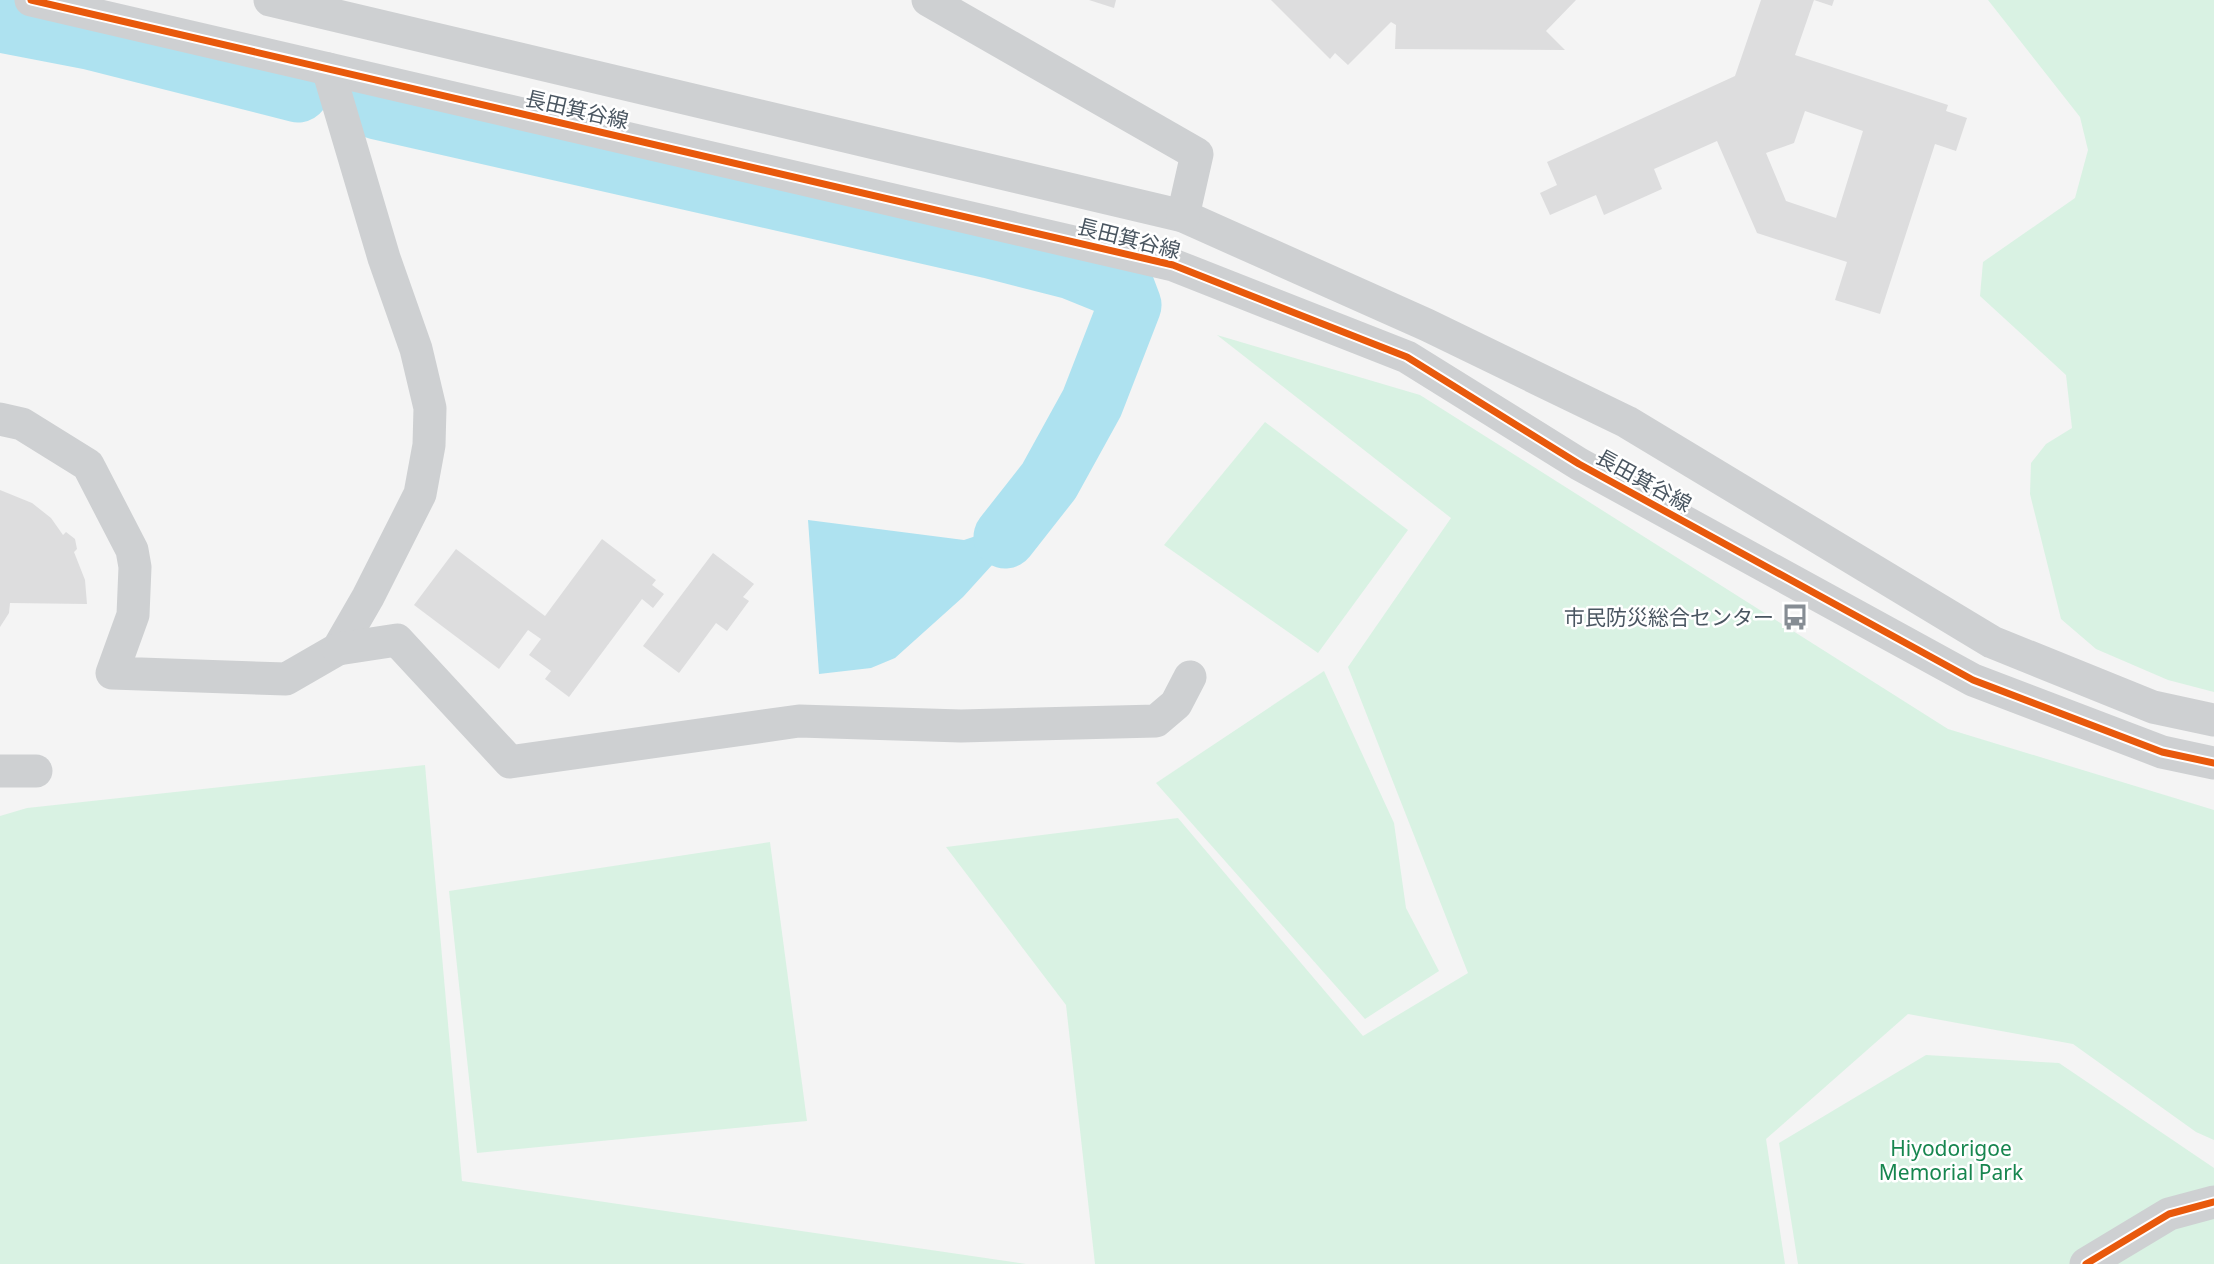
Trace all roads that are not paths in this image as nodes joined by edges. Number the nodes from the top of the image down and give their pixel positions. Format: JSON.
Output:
{"nodes":[{"id":1,"x":31,"y":0,"type":"edge"},
{"id":2,"x":270,"y":0,"type":"edge"},
{"id":3,"x":928,"y":0,"type":"edge"},
{"id":4,"x":328,"y":69,"type":"junction"},
{"id":5,"x":1183,"y":216,"type":"junction"},
{"id":6,"x":0,"y":419,"type":"edge"},
{"id":7,"x":338,"y":649,"type":"junction"},
{"id":8,"x":1190,"y":677,"type":"dead end"},
{"id":9,"x":2214,"y":720,"type":"edge"},
{"id":10,"x":2214,"y":763,"type":"edge"},
{"id":11,"x":0,"y":771,"type":"edge"},
{"id":12,"x":36,"y":771,"type":"dead end"},
{"id":13,"x":2214,"y":1202,"type":"edge"},
{"id":14,"x":2086,"y":1264,"type":"edge"}],
"edges":[{"from":1,"to":4,"type":"street","name":"長田箕谷線"},
{"from":2,"to":5,"type":"street","name":"長田箕谷線"},
{"from":3,"to":5,"type":"street"},
{"from":4,"to":7,"type":"street"},
{"from":4,"to":10,"type":"street","name":"長田箕谷線"},
{"from":5,"to":9,"type":"street","name":"長田箕谷線"},
{"from":6,"to":7,"type":"street"},
{"from":7,"to":8,"type":"street"},
{"from":11,"to":12,"type":"street"},
{"from":13,"to":14,"type":"street"}]}
